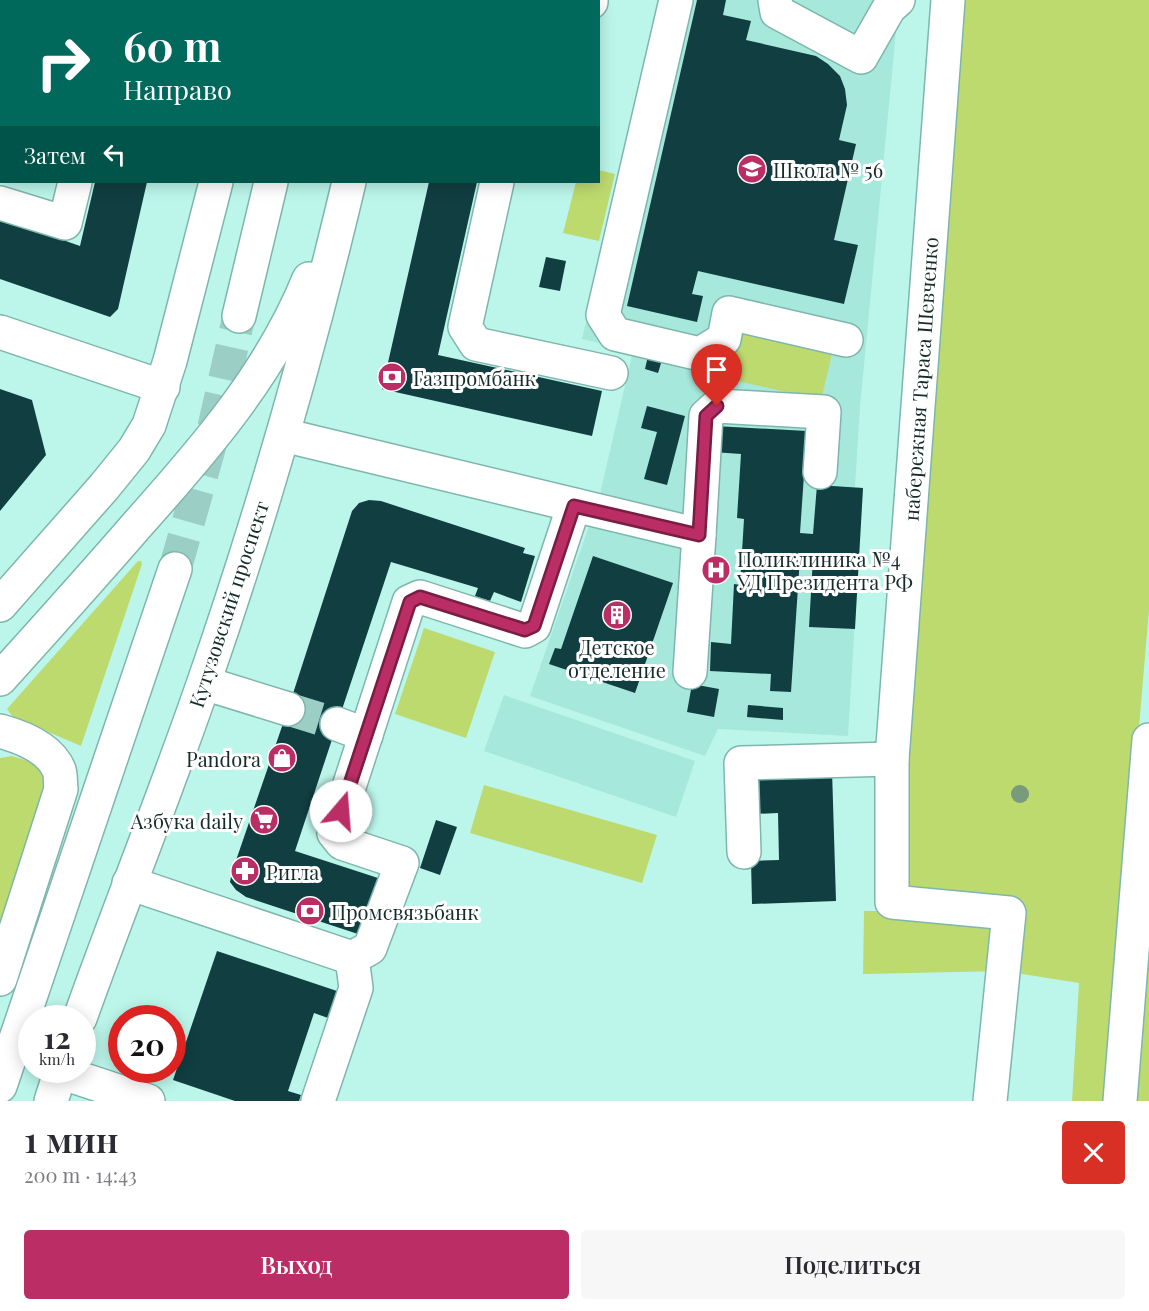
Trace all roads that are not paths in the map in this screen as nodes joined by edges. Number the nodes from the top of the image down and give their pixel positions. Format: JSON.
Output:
{"nodes":[{"id":1,"x":676,"y":0,"type":"edge"},
{"id":2,"x":775,"y":0,"type":"edge"},
{"id":3,"x":898,"y":0,"type":"edge"},
{"id":4,"x":909,"y":0,"type":"edge"},
{"id":5,"x":948,"y":2,"type":"edge"},
{"id":6,"x":75,"y":183,"type":"edge"},
{"id":7,"x":216,"y":183,"type":"edge"},
{"id":8,"x":271,"y":183,"type":"edge"},
{"id":9,"x":497,"y":183,"type":"edge"},
{"id":10,"x":348,"y":184,"type":"edge"},
{"id":11,"x":0,"y":203,"type":"edge"},
{"id":12,"x":239,"y":316,"type":"tunnel mouth"},
{"id":13,"x":0,"y":332,"type":"edge"},
{"id":14,"x":846,"y":340,"type":"dead end"},
{"id":15,"x":611,"y":373,"type":"dead end"},
{"id":16,"x":163,"y":387,"type":"junction"},
{"id":17,"x":283,"y":435,"type":"junction"},
{"id":18,"x":820,"y":472,"type":"dead end"},
{"id":19,"x":574,"y":506,"type":"junction"},
{"id":20,"x":699,"y":535,"type":"junction"},
{"id":21,"x":175,"y":569,"type":"tunnel mouth"},
{"id":22,"x":0,"y":605,"type":"edge"},
{"id":23,"x":690,"y":672,"type":"dead end"},
{"id":24,"x":0,"y":679,"type":"edge"},
{"id":25,"x":204,"y":682,"type":"junction"},
{"id":26,"x":288,"y":709,"type":"tunnel mouth"},
{"id":27,"x":0,"y":731,"type":"edge"},
{"id":28,"x":1149,"y":740,"type":"edge"},
{"id":29,"x":892,"y":759,"type":"junction"},
{"id":30,"x":744,"y":852,"type":"dead end"},
{"id":31,"x":129,"y":882,"type":"junction"},
{"id":32,"x":352,"y":958,"type":"junction"},
{"id":33,"x":0,"y":979,"type":"edge"},
{"id":34,"x":85,"y":1005,"type":"edge"},
{"id":35,"x":66,"y":1083,"type":"edge"},
{"id":36,"x":0,"y":1086,"type":"edge"},
{"id":37,"x":148,"y":1101,"type":"edge"},
{"id":38,"x":318,"y":1101,"type":"edge"},
{"id":39,"x":990,"y":1101,"type":"edge"},
{"id":40,"x":1120,"y":1101,"type":"edge"}],
"edges":[{"from":1,"to":14,"type":"main road"},
{"from":2,"to":3,"type":"main road"},
{"from":4,"to":5,"type":"main road"},
{"from":5,"to":29,"type":"main road","name":"набережная Тараса Шевченко"},
{"from":6,"to":11,"type":"main road"},
{"from":7,"to":16,"type":"main road"},
{"from":8,"to":12,"type":"main road"},
{"from":9,"to":15,"type":"main road"},
{"from":10,"to":17,"type":"main road","name":"Кутузовский проспект"},
{"from":10,"to":24,"type":"main road"},
{"from":13,"to":16,"type":"main road"},
{"from":16,"to":22,"type":"main road"},
{"from":17,"to":19,"type":"main road"},
{"from":17,"to":25,"type":"main road","name":"Кутузовский проспект"},
{"from":18,"to":20,"type":"main road"},
{"from":19,"to":20,"type":"main road"},
{"from":19,"to":32,"type":"main road"},
{"from":20,"to":23,"type":"main road"},
{"from":21,"to":36,"type":"main road"},
{"from":25,"to":26,"type":"main road"},
{"from":25,"to":31,"type":"main road","name":"Кутузовский проспект"},
{"from":27,"to":33,"type":"main road"},
{"from":28,"to":40,"type":"main road"},
{"from":29,"to":30,"type":"main road"},
{"from":29,"to":39,"type":"main road","name":"набережная Тараса Шевченко"},
{"from":31,"to":32,"type":"main road"},
{"from":31,"to":34,"type":"main road","name":"Кутузовский проспект"},
{"from":32,"to":38,"type":"main road"},
{"from":35,"to":37,"type":"main road"}]}
